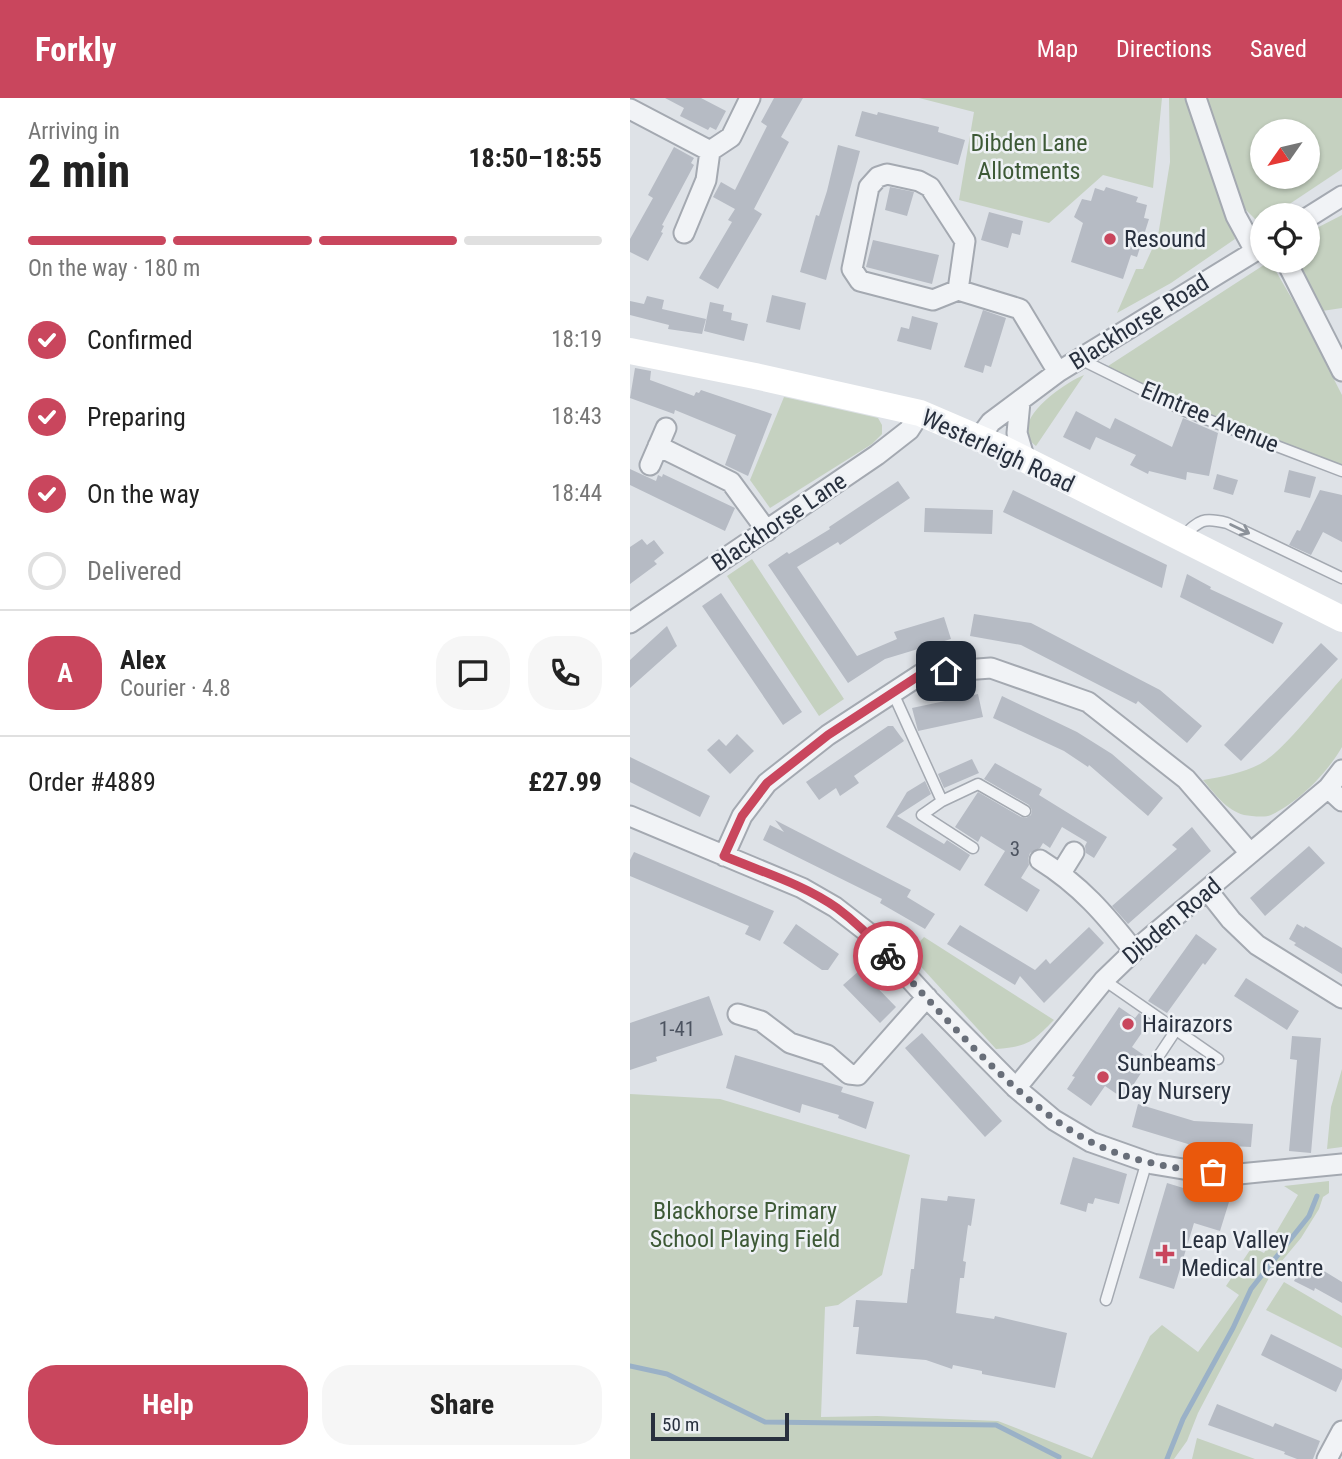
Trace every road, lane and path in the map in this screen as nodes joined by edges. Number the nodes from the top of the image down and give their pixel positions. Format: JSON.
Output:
{"nodes":[{"id":1,"x":750,"y":98,"type":"edge"},
{"id":2,"x":1196,"y":98,"type":"edge"},
{"id":3,"x":630,"y":110,"type":"edge"},
{"id":4,"x":710,"y":151,"type":"junction"},
{"id":5,"x":1342,"y":196,"type":"edge"},
{"id":6,"x":1320,"y":210,"type":"edge"},
{"id":7,"x":684,"y":233,"type":"dead end"},
{"id":8,"x":1250,"y":236,"type":"edge"},
{"id":9,"x":1250,"y":255,"type":"edge"},
{"id":10,"x":1292,"y":273,"type":"edge"},
{"id":11,"x":958,"y":290,"type":"junction"},
{"id":12,"x":630,"y":351,"type":"edge"},
{"id":13,"x":1080,"y":359,"type":"junction"},
{"id":14,"x":1342,"y":371,"type":"edge"},
{"id":15,"x":1058,"y":372,"type":"junction"},
{"id":16,"x":1020,"y":402,"type":"junction"},
{"id":17,"x":920,"y":414,"type":"junction"},
{"id":18,"x":666,"y":428,"type":"dead end"},
{"id":19,"x":979,"y":438,"type":"junction"},
{"id":20,"x":658,"y":446,"type":"junction"},
{"id":21,"x":1024,"y":460,"type":"junction"},
{"id":22,"x":650,"y":465,"type":"dead end"},
{"id":23,"x":1342,"y":471,"type":"edge"},
{"id":24,"x":767,"y":531,"type":"junction"},
{"id":25,"x":1181,"y":539,"type":"junction"},
{"id":26,"x":1342,"y":578,"type":"edge"},
{"id":27,"x":1342,"y":619,"type":"edge"},
{"id":28,"x":630,"y":623,"type":"edge"},
{"id":29,"x":893,"y":693,"type":"junction"},
{"id":30,"x":1342,"y":770,"type":"edge"},
{"id":31,"x":1335,"y":795,"type":"edge"},
{"id":32,"x":942,"y":802,"type":"junction"},
{"id":33,"x":1025,"y":811,"type":"dead end"},
{"id":34,"x":630,"y":816,"type":"edge"},
{"id":35,"x":973,"y":848,"type":"dead end"},
{"id":36,"x":1074,"y":852,"type":"dead end"},
{"id":37,"x":1250,"y":853,"type":"junction"},
{"id":38,"x":724,"y":856,"type":"junction"},
{"id":39,"x":1040,"y":860,"type":"dead end"},
{"id":40,"x":1061,"y":873,"type":"junction"},
{"id":41,"x":1208,"y":891,"type":"junction"},
{"id":42,"x":1134,"y":951,"type":"junction"},
{"id":43,"x":1104,"y":980,"type":"junction"},
{"id":44,"x":927,"y":998,"type":"junction"},
{"id":45,"x":1342,"y":998,"type":"edge"},
{"id":46,"x":738,"y":1014,"type":"dead end"},
{"id":47,"x":1176,"y":1030,"type":"junction"},
{"id":48,"x":1218,"y":1059,"type":"dead end"},
{"id":49,"x":1154,"y":1063,"type":"dead end"},
{"id":50,"x":1016,"y":1087,"type":"junction"},
{"id":51,"x":1147,"y":1161,"type":"junction"},
{"id":52,"x":1342,"y":1164,"type":"edge"},
{"id":53,"x":1106,"y":1300,"type":"dead end"},
{"id":54,"x":1342,"y":1431,"type":"edge"},
{"id":55,"x":1327,"y":1459,"type":"edge"}],
"edges":[{"from":1,"to":4,"type":"street"},
{"from":2,"to":8,"type":"street"},
{"from":3,"to":4,"type":"street"},
{"from":4,"to":7,"type":"street"},
{"from":5,"to":6,"type":"street"},
{"from":9,"to":13,"type":"street","name":"Blackhorse Road"},
{"from":10,"to":14,"type":"street"},
{"from":11,"to":11,"type":"street"},
{"from":11,"to":15,"type":"street"},
{"from":12,"to":17,"type":"street","name":"Westerleigh Road"},
{"from":13,"to":15,"type":"street","name":"Blackhorse Road"},
{"from":13,"to":23,"type":"lane","name":"Elmtree Avenue"},
{"from":15,"to":16,"type":"street","name":"Blackhorse Road"},
{"from":16,"to":19,"type":"street","name":"Blackhorse Road"},
{"from":16,"to":21,"type":"street"},
{"from":17,"to":19,"type":"street","name":"Westerleigh Road"},
{"from":17,"to":24,"type":"street","name":"Blackhorse Lane"},
{"from":18,"to":20,"type":"street"},
{"from":19,"to":21,"type":"street","name":"Westerleigh Road"},
{"from":20,"to":22,"type":"street"},
{"from":20,"to":24,"type":"street"},
{"from":21,"to":25,"type":"street","name":"Westerleigh Road"},
{"from":24,"to":28,"type":"street","name":"Blackhorse Lane"},
{"from":25,"to":26,"type":"lane","one_way":true},
{"from":25,"to":27,"type":"street","name":"Westerleigh Road"},
{"from":29,"to":32,"type":"lane"},
{"from":29,"to":37,"type":"street"},
{"from":29,"to":38,"type":"street"},
{"from":30,"to":31,"type":"street","name":"Dibden Road"},
{"from":31,"to":37,"type":"street","name":"Dibden Road"},
{"from":32,"to":33,"type":"lane"},
{"from":32,"to":35,"type":"lane"},
{"from":34,"to":38,"type":"street"},
{"from":36,"to":40,"type":"street"},
{"from":37,"to":41,"type":"street","name":"Dibden Road"},
{"from":38,"to":44,"type":"street"},
{"from":39,"to":40,"type":"street"},
{"from":40,"to":42,"type":"street"},
{"from":41,"to":42,"type":"street","name":"Dibden Road"},
{"from":41,"to":45,"type":"street"},
{"from":42,"to":43,"type":"street","name":"Dibden Road"},
{"from":43,"to":47,"type":"lane"},
{"from":43,"to":50,"type":"street","name":"Dibden Road"},
{"from":44,"to":46,"type":"street"},
{"from":44,"to":50,"type":"street"},
{"from":47,"to":48,"type":"lane"},
{"from":47,"to":49,"type":"lane"},
{"from":50,"to":51,"type":"street"},
{"from":51,"to":52,"type":"street"},
{"from":51,"to":53,"type":"lane"},
{"from":54,"to":55,"type":"street"}]}
